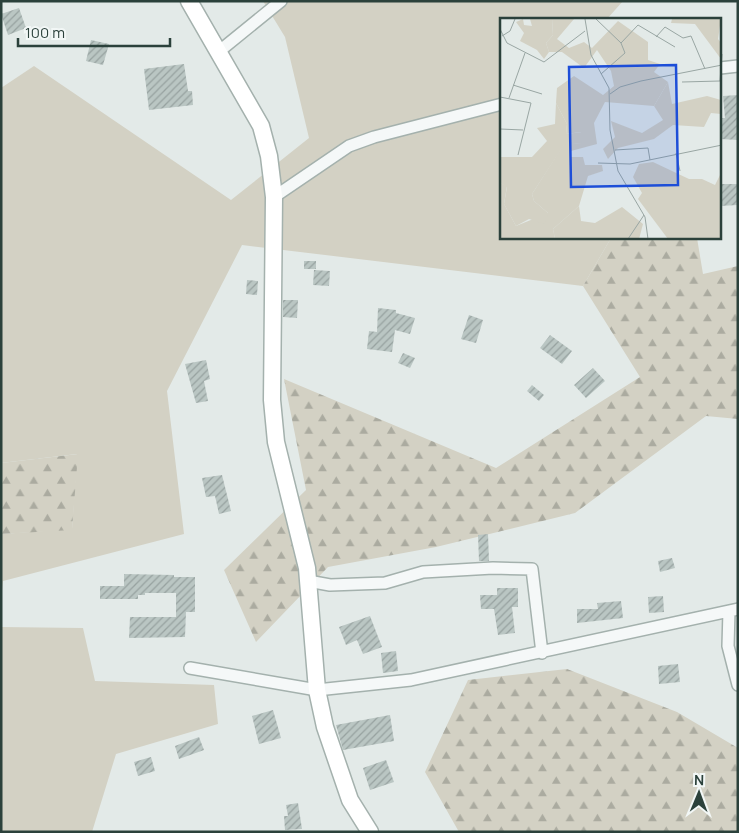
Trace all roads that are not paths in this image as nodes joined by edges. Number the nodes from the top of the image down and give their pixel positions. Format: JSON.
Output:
{"nodes":[{"id":1,"x":189,"y":1,"type":"edge"},
{"id":2,"x":281,"y":1,"type":"edge"},
{"id":3,"x":217,"y":52,"type":"junction"},
{"id":4,"x":738,"y":66,"type":"edge"},
{"id":5,"x":722,"y":68,"type":"edge"},
{"id":6,"x":500,"y":105,"type":"edge"},
{"id":7,"x":274,"y":197,"type":"junction"},
{"id":8,"x":308,"y":581,"type":"junction"},
{"id":9,"x":733,"y":610,"type":"edge"},
{"id":10,"x":542,"y":653,"type":"junction"},
{"id":11,"x":190,"y":668,"type":"dead end"},
{"id":12,"x":738,"y":685,"type":"edge"},
{"id":13,"x":317,"y":690,"type":"junction"},
{"id":14,"x":370,"y":832,"type":"edge"}],
"edges":[{"from":1,"to":3,"type":"street"},
{"from":2,"to":3,"type":"street"},
{"from":3,"to":7,"type":"street"},
{"from":4,"to":5,"type":"street"},
{"from":6,"to":7,"type":"street"},
{"from":7,"to":8,"type":"street"},
{"from":8,"to":10,"type":"street"},
{"from":8,"to":13,"type":"street"},
{"from":9,"to":10,"type":"street"},
{"from":9,"to":12,"type":"street"},
{"from":10,"to":13,"type":"street"},
{"from":11,"to":13,"type":"street"},
{"from":13,"to":14,"type":"street"}]}
